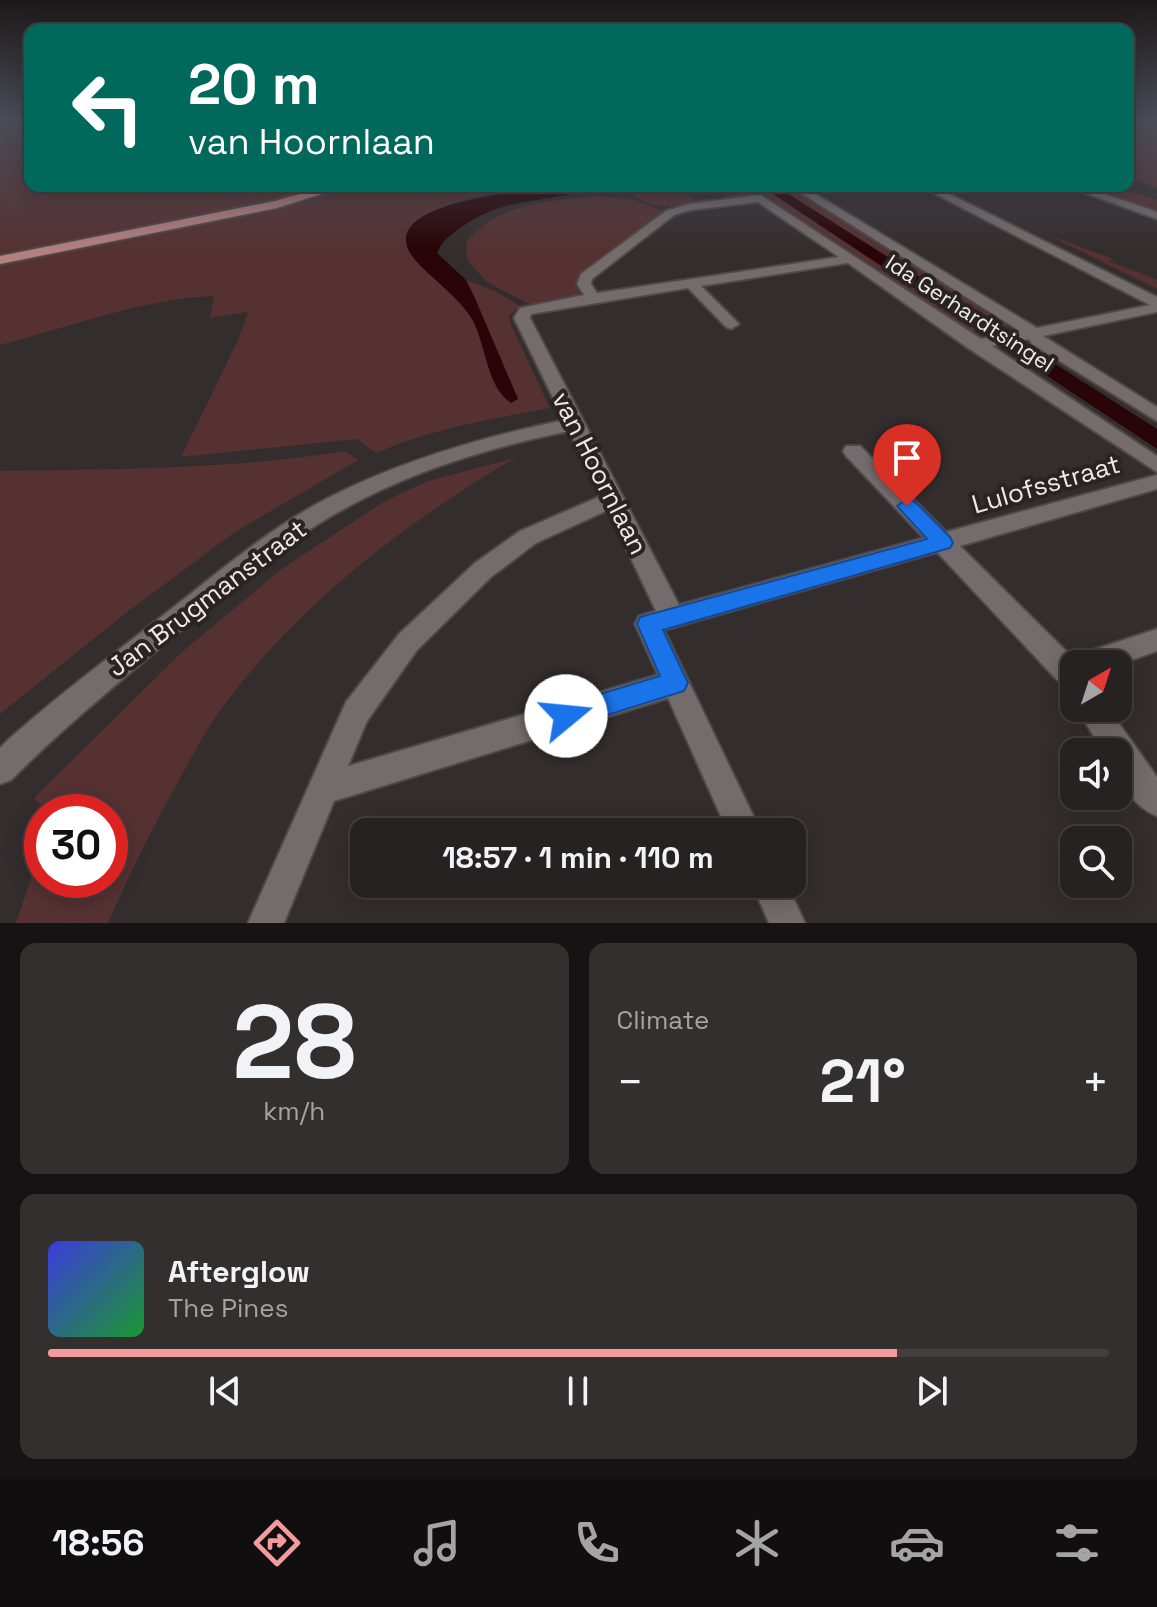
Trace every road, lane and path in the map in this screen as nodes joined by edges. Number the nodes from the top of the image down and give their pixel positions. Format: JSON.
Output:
{"nodes":[{"id":1,"x":296,"y":192,"type":"edge"},
{"id":2,"x":320,"y":192,"type":"edge"},
{"id":3,"x":804,"y":192,"type":"edge"},
{"id":4,"x":937,"y":192,"type":"edge"},
{"id":5,"x":1088,"y":192,"type":"edge"},
{"id":6,"x":1157,"y":216,"type":"edge"},
{"id":7,"x":0,"y":248,"type":"edge"},
{"id":8,"x":849,"y":259,"type":"junction"},
{"id":9,"x":0,"y":260,"type":"edge"},
{"id":10,"x":691,"y":283,"type":"junction"},
{"id":11,"x":593,"y":298,"type":"junction"},
{"id":12,"x":1157,"y":306,"type":"edge"},
{"id":13,"x":731,"y":324,"type":"dead end"},
{"id":14,"x":1024,"y":334,"type":"junction"},
{"id":15,"x":982,"y":343,"type":"junction"},
{"id":16,"x":1157,"y":415,"type":"edge"},
{"id":17,"x":575,"y":424,"type":"junction"},
{"id":18,"x":853,"y":451,"type":"dead end"},
{"id":19,"x":1157,"y":465,"type":"edge"},
{"id":20,"x":1157,"y":482,"type":"edge"},
{"id":21,"x":613,"y":499,"type":"junction"},
{"id":22,"x":943,"y":543,"type":"junction"},
{"id":23,"x":672,"y":617,"type":"junction"},
{"id":24,"x":1157,"y":640,"type":"edge"},
{"id":25,"x":1131,"y":650,"type":"edge"},
{"id":26,"x":1060,"y":656,"type":"edge"},
{"id":27,"x":675,"y":683,"type":"junction"},
{"id":28,"x":1100,"y":722,"type":"edge"},
{"id":29,"x":0,"y":769,"type":"edge"},
{"id":30,"x":322,"y":789,"type":"junction"},
{"id":31,"x":1157,"y":800,"type":"edge"},
{"id":32,"x":738,"y":818,"type":"edge"},
{"id":33,"x":775,"y":898,"type":"edge"},
{"id":34,"x":266,"y":923,"type":"edge"},
{"id":35,"x":787,"y":923,"type":"edge"}],
"edges":[{"from":1,"to":7,"type":"main road"},
{"from":2,"to":9,"type":"main road"},
{"from":3,"to":14,"type":"street","name":"Ida Gerhardtsingel"},
{"from":4,"to":12,"type":"street"},
{"from":5,"to":6,"type":"street"},
{"from":8,"to":10,"type":"street"},
{"from":8,"to":11,"type":"street","name":"Ida Gerhardtsingel"},
{"from":8,"to":15,"type":"street","name":"Ida Gerhardtsingel"},
{"from":10,"to":11,"type":"street"},
{"from":10,"to":13,"type":"street"},
{"from":11,"to":17,"type":"street","name":"van Hoornlaan"},
{"from":12,"to":14,"type":"street"},
{"from":14,"to":15,"type":"street"},
{"from":14,"to":16,"type":"street","name":"Ida Gerhardtsingel"},
{"from":15,"to":19,"type":"street","name":"Ida Gerhardtsingel"},
{"from":17,"to":21,"type":"street","name":"van Hoornlaan"},
{"from":17,"to":29,"type":"street","name":"Jan Brugmanstraat"},
{"from":18,"to":22,"type":"street"},
{"from":20,"to":22,"type":"street","name":"Lulofsstraat"},
{"from":21,"to":23,"type":"street","name":"van Hoornlaan"},
{"from":21,"to":30,"type":"street"},
{"from":22,"to":23,"type":"street","name":"Lulofsstraat"},
{"from":22,"to":26,"type":"street"},
{"from":23,"to":27,"type":"street"},
{"from":24,"to":25,"type":"street"},
{"from":27,"to":30,"type":"street"},
{"from":27,"to":32,"type":"street"},
{"from":28,"to":31,"type":"street"},
{"from":30,"to":34,"type":"street"},
{"from":33,"to":35,"type":"street"}]}
